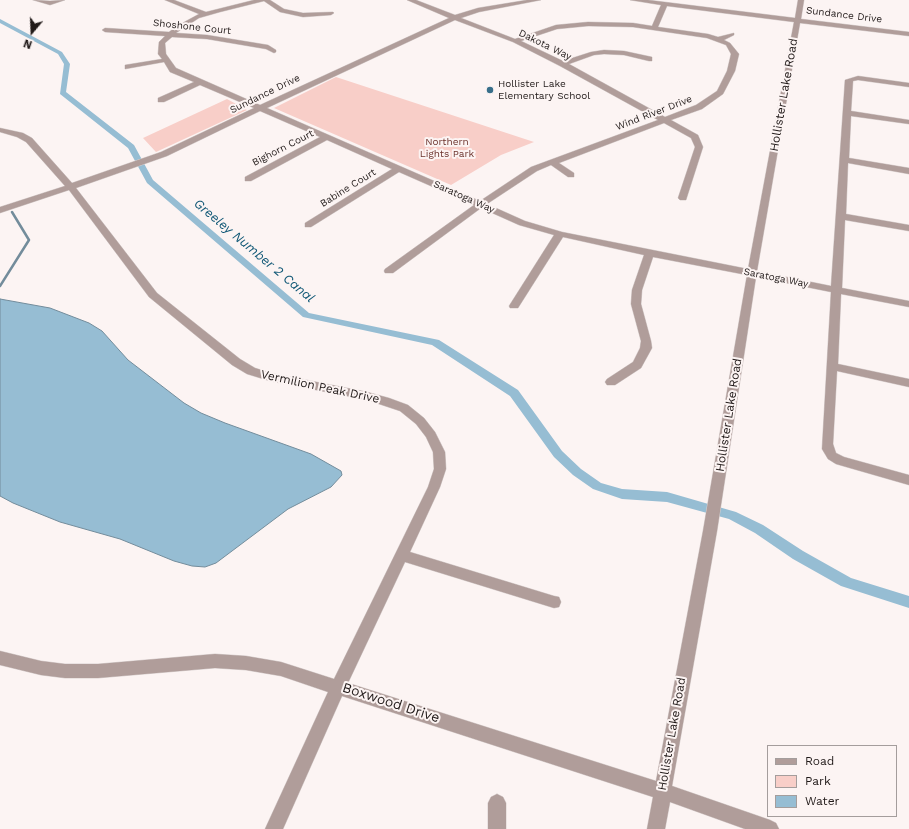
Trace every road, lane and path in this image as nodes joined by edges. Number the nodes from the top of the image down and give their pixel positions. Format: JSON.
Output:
{"nodes":[{"id":1,"x":36,"y":0,"type":"edge"},
{"id":2,"x":62,"y":0,"type":"edge"},
{"id":3,"x":168,"y":0,"type":"edge"},
{"id":4,"x":262,"y":0,"type":"edge"},
{"id":5,"x":266,"y":0,"type":"edge"},
{"id":6,"x":410,"y":0,"type":"edge"},
{"id":7,"x":538,"y":0,"type":"edge"},
{"id":8,"x":633,"y":0,"type":"edge"},
{"id":9,"x":801,"y":0,"type":"edge"},
{"id":10,"x":665,"y":4,"type":"junction"},
{"id":11,"x":331,"y":13,"type":"dead end"},
{"id":12,"x":205,"y":14,"type":"junction"},
{"id":13,"x":454,"y":17,"type":"junction"},
{"id":14,"x":798,"y":20,"type":"junction"},
{"id":15,"x":654,"y":28,"type":"junction"},
{"id":16,"x":105,"y":30,"type":"dead end"},
{"id":17,"x":732,"y":34,"type":"dead end"},
{"id":18,"x":909,"y":34,"type":"edge"},
{"id":19,"x":170,"y":35,"type":"junction"},
{"id":20,"x":717,"y":40,"type":"junction"},
{"id":21,"x":515,"y":41,"type":"junction"},
{"id":22,"x":274,"y":52,"type":"dead end"},
{"id":23,"x":649,"y":59,"type":"dead end"},
{"id":24,"x":166,"y":60,"type":"junction"},
{"id":25,"x":563,"y":64,"type":"junction"},
{"id":26,"x":128,"y":67,"type":"dead end"},
{"id":27,"x":200,"y":82,"type":"junction"},
{"id":28,"x":909,"y":85,"type":"edge"},
{"id":29,"x":161,"y":100,"type":"dead end"},
{"id":30,"x":261,"y":108,"type":"junction"},
{"id":31,"x":846,"y":113,"type":"junction"},
{"id":32,"x":664,"y":120,"type":"junction"},
{"id":33,"x":909,"y":122,"type":"edge"},
{"id":34,"x":0,"y":130,"type":"edge"},
{"id":35,"x":328,"y":138,"type":"junction"},
{"id":36,"x":844,"y":160,"type":"junction"},
{"id":37,"x":552,"y":162,"type":"junction"},
{"id":38,"x":399,"y":169,"type":"junction"},
{"id":39,"x":909,"y":171,"type":"edge"},
{"id":40,"x":571,"y":175,"type":"dead end"},
{"id":41,"x":248,"y":179,"type":"dead end"},
{"id":42,"x":70,"y":187,"type":"junction"},
{"id":43,"x":684,"y":198,"type":"dead end"},
{"id":44,"x":480,"y":205,"type":"junction"},
{"id":45,"x":0,"y":210,"type":"edge"},
{"id":46,"x":841,"y":216,"type":"junction"},
{"id":47,"x":308,"y":225,"type":"dead end"},
{"id":48,"x":909,"y":228,"type":"edge"},
{"id":49,"x":560,"y":234,"type":"junction"},
{"id":50,"x":649,"y":253,"type":"junction"},
{"id":51,"x":389,"y":271,"type":"dead end"},
{"id":52,"x":752,"y":273,"type":"junction"},
{"id":53,"x":836,"y":290,"type":"junction"},
{"id":54,"x":909,"y":304,"type":"edge"},
{"id":55,"x":514,"y":306,"type":"dead end"},
{"id":56,"x":831,"y":366,"type":"junction"},
{"id":57,"x":611,"y":382,"type":"dead end"},
{"id":58,"x":909,"y":383,"type":"edge"},
{"id":59,"x":909,"y":480,"type":"edge"},
{"id":60,"x":402,"y":555,"type":"junction"},
{"id":61,"x":554,"y":602,"type":"dead end"},
{"id":62,"x":0,"y":658,"type":"edge"},
{"id":63,"x":339,"y":686,"type":"junction"},
{"id":64,"x":662,"y":791,"type":"junction"},
{"id":65,"x":497,"y":803,"type":"dead end"},
{"id":66,"x":274,"y":829,"type":"edge"},
{"id":67,"x":497,"y":829,"type":"edge"},
{"id":68,"x":656,"y":829,"type":"edge"},
{"id":69,"x":770,"y":829,"type":"edge"}],
"edges":[{"from":1,"to":2,"type":"street"},
{"from":3,"to":12,"type":"street"},
{"from":4,"to":12,"type":"street"},
{"from":5,"to":11,"type":"street"},
{"from":6,"to":13,"type":"street","name":"Dakota Way"},
{"from":7,"to":13,"type":"street","name":"Sundance Drive"},
{"from":8,"to":10,"type":"street","name":"Sundance Drive"},
{"from":9,"to":14,"type":"street","name":"Hollister Lake Road"},
{"from":10,"to":14,"type":"street","name":"Sundance Drive"},
{"from":10,"to":15,"type":"street"},
{"from":12,"to":19,"type":"street"},
{"from":13,"to":21,"type":"street","name":"Dakota Way"},
{"from":13,"to":30,"type":"street","name":"Sundance Drive"},
{"from":14,"to":18,"type":"street","name":"Sundance Drive"},
{"from":14,"to":52,"type":"street","name":"Hollister Lake Road"},
{"from":15,"to":20,"type":"street","name":"Wind River Drive"},
{"from":15,"to":21,"type":"street","name":"Wind River Drive"},
{"from":16,"to":19,"type":"street","name":"Shoshone Court"},
{"from":17,"to":20,"type":"street"},
{"from":19,"to":22,"type":"street","name":"Shoshone Court"},
{"from":19,"to":24,"type":"street"},
{"from":20,"to":32,"type":"street","name":"Wind River Drive"},
{"from":21,"to":25,"type":"street","name":"Dakota Way"},
{"from":23,"to":25,"type":"street"},
{"from":24,"to":26,"type":"street"},
{"from":24,"to":27,"type":"street","name":"Saratoga Way"},
{"from":25,"to":32,"type":"street","name":"Dakota Way"},
{"from":27,"to":29,"type":"street"},
{"from":27,"to":30,"type":"street","name":"Saratoga Way"},
{"from":28,"to":31,"type":"street"},
{"from":30,"to":35,"type":"street","name":"Saratoga Way"},
{"from":30,"to":42,"type":"street","name":"Sundance Drive"},
{"from":31,"to":33,"type":"street"},
{"from":31,"to":36,"type":"street"},
{"from":32,"to":37,"type":"street","name":"Wind River Drive"},
{"from":32,"to":43,"type":"street","name":"Dakota Way"},
{"from":34,"to":42,"type":"street","name":"Vermilion Peak Drive"},
{"from":35,"to":38,"type":"street","name":"Saratoga Way"},
{"from":35,"to":41,"type":"street","name":"Bighorn Court"},
{"from":36,"to":39,"type":"street"},
{"from":36,"to":46,"type":"street"},
{"from":37,"to":40,"type":"street"},
{"from":37,"to":44,"type":"street","name":"Wind River Drive"},
{"from":38,"to":44,"type":"street","name":"Saratoga Way"},
{"from":38,"to":47,"type":"street","name":"Babine Court"},
{"from":42,"to":45,"type":"street","name":"Sundance Drive"},
{"from":42,"to":60,"type":"street","name":"Vermilion Peak Drive"},
{"from":44,"to":49,"type":"street","name":"Saratoga Way"},
{"from":44,"to":51,"type":"street","name":"Wind River Drive"},
{"from":46,"to":48,"type":"street"},
{"from":46,"to":53,"type":"street"},
{"from":49,"to":50,"type":"street","name":"Saratoga Way"},
{"from":49,"to":55,"type":"street"},
{"from":50,"to":52,"type":"street","name":"Saratoga Way"},
{"from":50,"to":57,"type":"street"},
{"from":52,"to":53,"type":"street","name":"Saratoga Way"},
{"from":52,"to":64,"type":"street","name":"Hollister Lake Road"},
{"from":53,"to":54,"type":"street","name":"Saratoga Way"},
{"from":53,"to":56,"type":"street"},
{"from":56,"to":58,"type":"street"},
{"from":56,"to":59,"type":"street"},
{"from":60,"to":61,"type":"street"},
{"from":60,"to":63,"type":"street","name":"Vermilion Peak Drive"},
{"from":62,"to":63,"type":"street","name":"Boxwood Drive"},
{"from":63,"to":64,"type":"street","name":"Boxwood Drive"},
{"from":63,"to":66,"type":"street","name":"Vermilion Peak Drive"},
{"from":64,"to":68,"type":"street","name":"Hollister Lake Road"},
{"from":64,"to":69,"type":"street","name":"Boxwood Drive"},
{"from":65,"to":67,"type":"street"}]}
